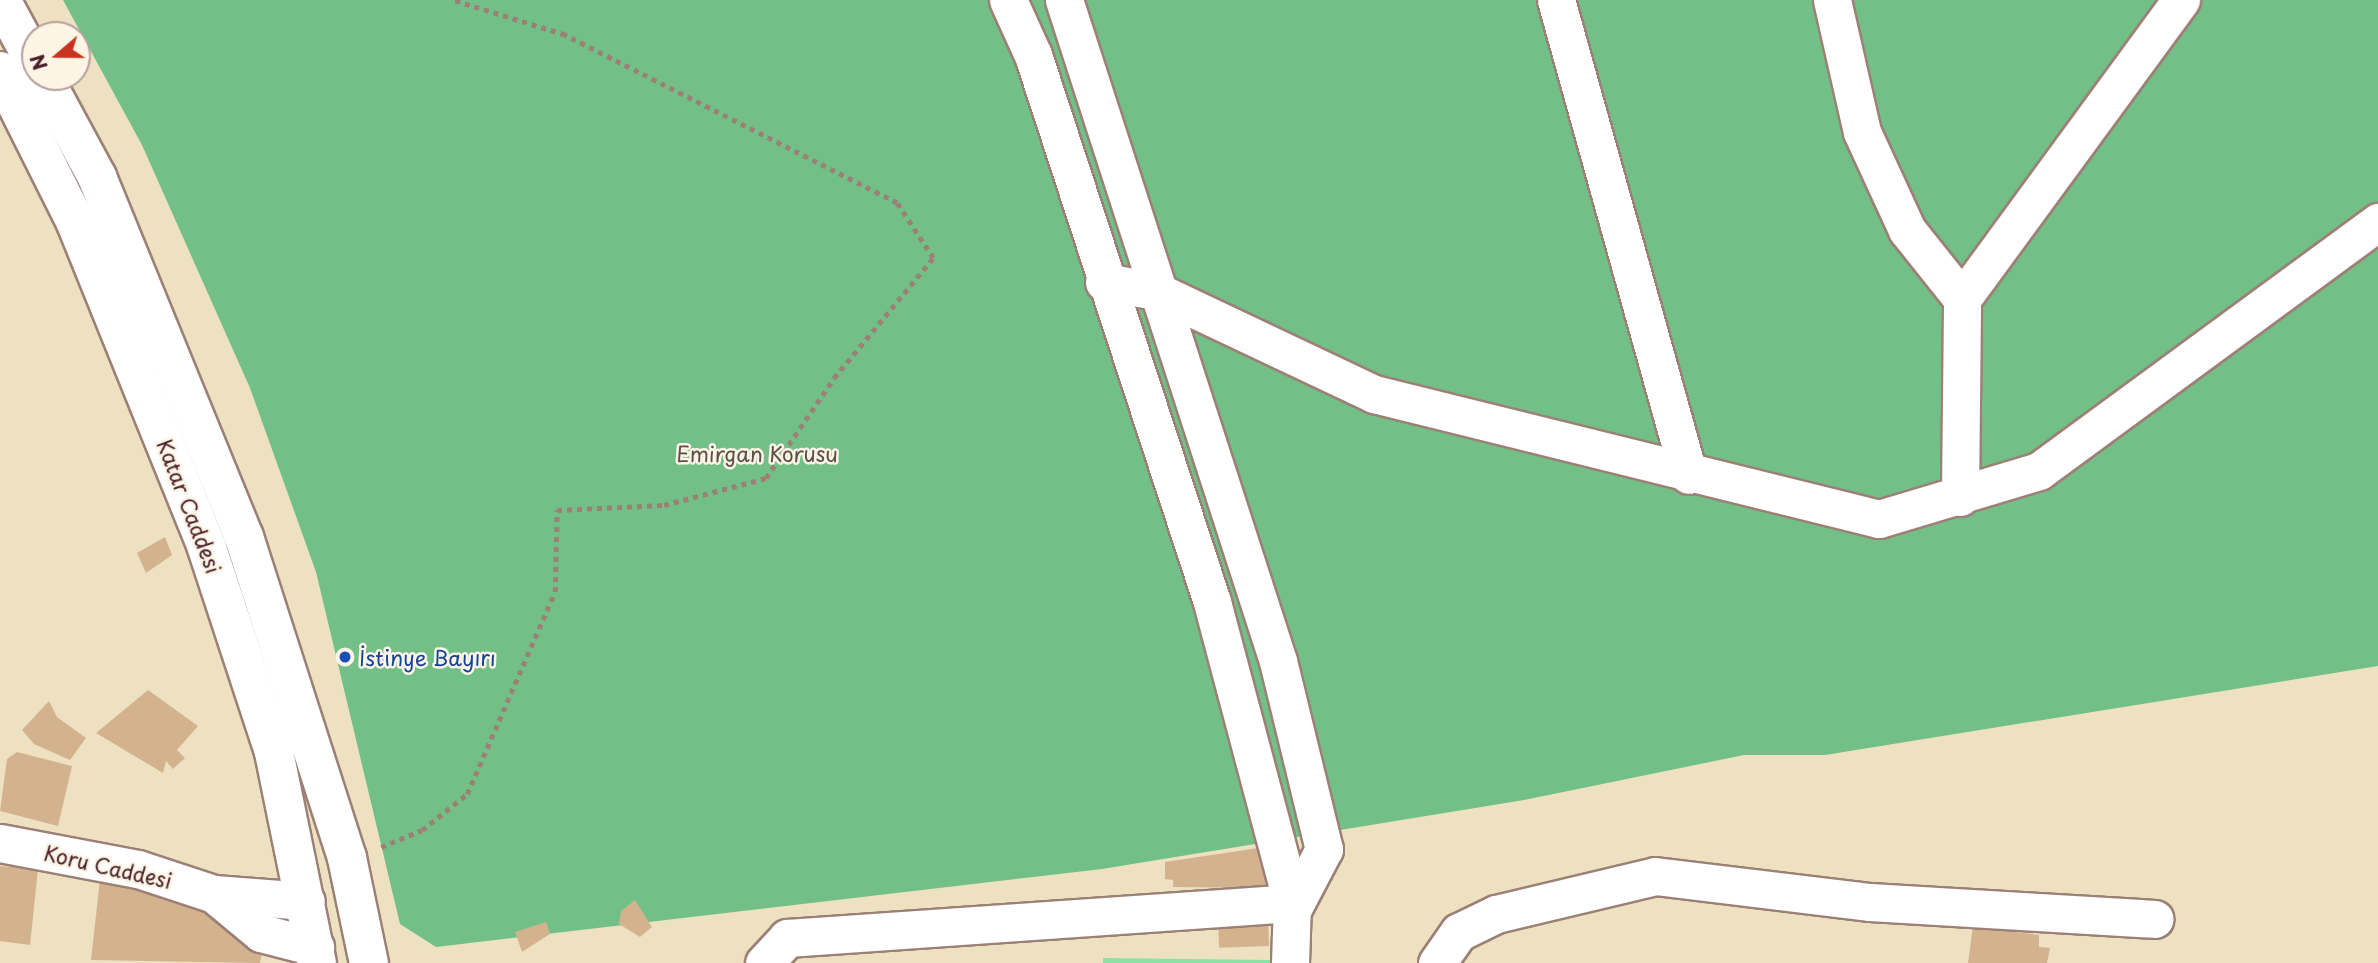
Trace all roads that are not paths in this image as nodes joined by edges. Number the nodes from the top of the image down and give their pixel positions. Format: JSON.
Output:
{"nodes":[{"id":1,"x":1,"y":0,"type":"edge"},
{"id":2,"x":1008,"y":0,"type":"edge"},
{"id":3,"x":1064,"y":0,"type":"edge"},
{"id":4,"x":1556,"y":0,"type":"edge"},
{"id":5,"x":2182,"y":0,"type":"edge"},
{"id":6,"x":1836,"y":1,"type":"edge"},
{"id":7,"x":21,"y":37,"type":"edge"},
{"id":8,"x":0,"y":71,"type":"edge"},
{"id":9,"x":51,"y":91,"type":"edge"},
{"id":10,"x":2378,"y":222,"type":"edge"},
{"id":11,"x":1104,"y":282,"type":"junction"},
{"id":12,"x":1156,"y":291,"type":"junction"},
{"id":13,"x":1962,"y":299,"type":"junction"},
{"id":14,"x":1689,"y":475,"type":"junction"},
{"id":15,"x":1960,"y":497,"type":"junction"},
{"id":16,"x":0,"y":843,"type":"edge"},
{"id":17,"x":351,"y":874,"type":"junction"},
{"id":18,"x":214,"y":894,"type":"junction"},
{"id":19,"x":306,"y":901,"type":"junction"},
{"id":20,"x":1292,"y":906,"type":"junction"},
{"id":21,"x":2154,"y":919,"type":"dead end"},
{"id":22,"x":367,"y":952,"type":"edge"},
{"id":23,"x":316,"y":955,"type":"edge"},
{"id":24,"x":764,"y":963,"type":"edge"},
{"id":25,"x":1290,"y":963,"type":"edge"},
{"id":26,"x":1437,"y":963,"type":"edge"}],
"edges":[{"from":1,"to":7,"type":"main road"},
{"from":2,"to":11,"type":"street"},
{"from":3,"to":12,"type":"street"},
{"from":4,"to":14,"type":"street"},
{"from":5,"to":13,"type":"street"},
{"from":6,"to":13,"type":"street"},
{"from":8,"to":19,"type":"main road","name":"Katar Caddesi"},
{"from":9,"to":17,"type":"main road","name":"Katar Caddesi"},
{"from":10,"to":15,"type":"street"},
{"from":11,"to":12,"type":"street"},
{"from":11,"to":20,"type":"street"},
{"from":12,"to":14,"type":"street"},
{"from":12,"to":20,"type":"street"},
{"from":13,"to":15,"type":"street"},
{"from":14,"to":15,"type":"street"},
{"from":16,"to":18,"type":"street","name":"Koru Caddesi"},
{"from":17,"to":19,"type":"main road"},
{"from":17,"to":22,"type":"main road","name":"Katar Caddesi"},
{"from":18,"to":19,"type":"street"},
{"from":18,"to":23,"type":"street"},
{"from":19,"to":23,"type":"main road","name":"Katar Caddesi"},
{"from":20,"to":24,"type":"street"},
{"from":20,"to":25,"type":"street"},
{"from":21,"to":26,"type":"street"},
{"from":22,"to":23,"type":"main road"}]}
